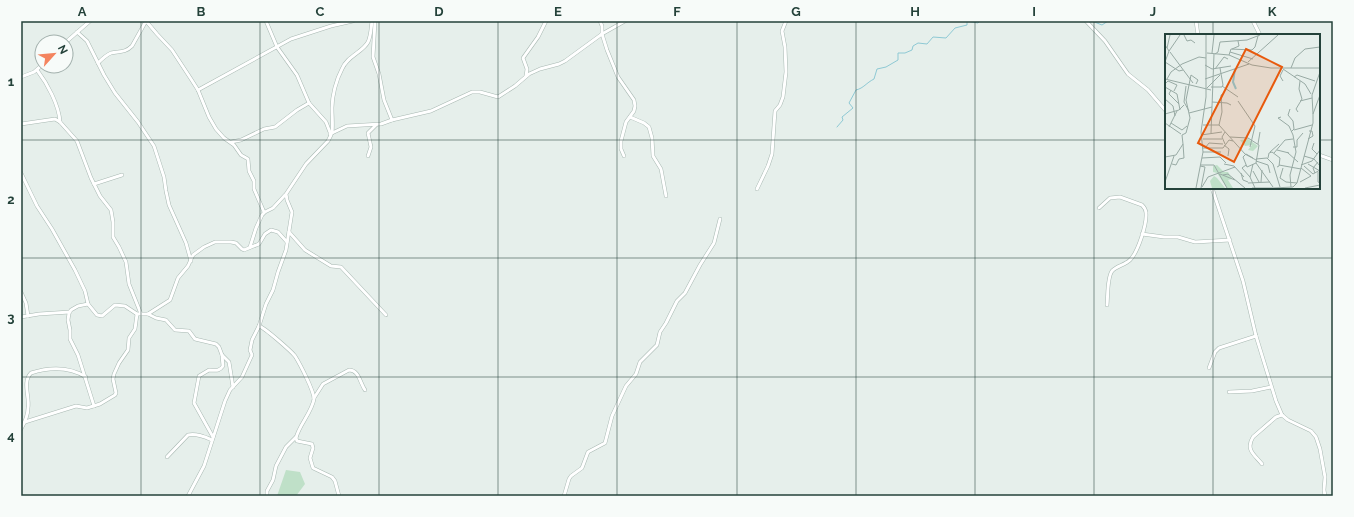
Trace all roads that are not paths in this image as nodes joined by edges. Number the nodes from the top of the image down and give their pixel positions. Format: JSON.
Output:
{"nodes":[{"id":1,"x":90,"y":21,"type":"edge"},
{"id":2,"x":146,"y":21,"type":"edge"},
{"id":3,"x":266,"y":21,"type":"edge"},
{"id":4,"x":353,"y":21,"type":"edge"},
{"id":5,"x":372,"y":21,"type":"edge"},
{"id":6,"x":375,"y":21,"type":"edge"},
{"id":7,"x":546,"y":21,"type":"edge"},
{"id":8,"x":600,"y":21,"type":"edge"},
{"id":9,"x":625,"y":21,"type":"edge"},
{"id":10,"x":786,"y":21,"type":"edge"},
{"id":11,"x":1086,"y":21,"type":"edge"},
{"id":12,"x":1196,"y":21,"type":"edge"},
{"id":13,"x":1253,"y":21,"type":"edge"},
{"id":14,"x":77,"y":32,"type":"junction"},
{"id":15,"x":602,"y":34,"type":"junction"},
{"id":16,"x":1198,"y":34,"type":"edge"},
{"id":17,"x":1260,"y":34,"type":"edge"},
{"id":18,"x":74,"y":35,"type":"edge"},
{"id":19,"x":277,"y":47,"type":"junction"},
{"id":20,"x":98,"y":63,"type":"junction"},
{"id":21,"x":34,"y":72,"type":"edge"},
{"id":22,"x":41,"y":74,"type":"edge"},
{"id":23,"x":21,"y":77,"type":"edge"},
{"id":24,"x":525,"y":77,"type":"junction"},
{"id":25,"x":198,"y":90,"type":"junction"},
{"id":26,"x":310,"y":103,"type":"junction"},
{"id":27,"x":1165,"y":110,"type":"edge"},
{"id":28,"x":630,"y":117,"type":"junction"},
{"id":29,"x":392,"y":120,"type":"junction"},
{"id":30,"x":60,"y":122,"type":"junction"},
{"id":31,"x":21,"y":124,"type":"edge"},
{"id":32,"x":377,"y":124,"type":"junction"},
{"id":33,"x":331,"y":133,"type":"junction"},
{"id":34,"x":230,"y":142,"type":"junction"},
{"id":35,"x":1320,"y":155,"type":"edge"},
{"id":36,"x":368,"y":156,"type":"dead end"},
{"id":37,"x":624,"y":156,"type":"dead end"},
{"id":38,"x":1333,"y":160,"type":"edge"},
{"id":39,"x":21,"y":173,"type":"edge"},
{"id":40,"x":122,"y":175,"type":"dead end"},
{"id":41,"x":94,"y":184,"type":"junction"},
{"id":42,"x":757,"y":188,"type":"dead end"},
{"id":43,"x":1212,"y":189,"type":"edge"},
{"id":44,"x":285,"y":195,"type":"junction"},
{"id":45,"x":666,"y":196,"type":"dead end"},
{"id":46,"x":1099,"y":208,"type":"dead end"},
{"id":47,"x":264,"y":212,"type":"junction"},
{"id":48,"x":720,"y":219,"type":"dead end"},
{"id":49,"x":289,"y":232,"type":"junction"},
{"id":50,"x":1142,"y":234,"type":"junction"},
{"id":51,"x":1230,"y":240,"type":"junction"},
{"id":52,"x":287,"y":242,"type":"junction"},
{"id":53,"x":250,"y":247,"type":"junction"},
{"id":54,"x":191,"y":260,"type":"junction"},
{"id":55,"x":21,"y":292,"type":"edge"},
{"id":56,"x":88,"y":304,"type":"junction"},
{"id":57,"x":1107,"y":305,"type":"dead end"},
{"id":58,"x":70,"y":312,"type":"junction"},
{"id":59,"x":136,"y":314,"type":"junction"},
{"id":60,"x":141,"y":314,"type":"junction"},
{"id":61,"x":148,"y":314,"type":"junction"},
{"id":62,"x":386,"y":315,"type":"dead end"},
{"id":63,"x":28,"y":316,"type":"junction"},
{"id":64,"x":21,"y":317,"type":"edge"},
{"id":65,"x":260,"y":326,"type":"junction"},
{"id":66,"x":1256,"y":336,"type":"junction"},
{"id":67,"x":222,"y":356,"type":"junction"},
{"id":68,"x":1209,"y":368,"type":"dead end"},
{"id":69,"x":86,"y":377,"type":"junction"},
{"id":70,"x":233,"y":387,"type":"junction"},
{"id":71,"x":1271,"y":387,"type":"junction"},
{"id":72,"x":365,"y":390,"type":"dead end"},
{"id":73,"x":1229,"y":392,"type":"dead end"},
{"id":74,"x":314,"y":400,"type":"junction"},
{"id":75,"x":94,"y":406,"type":"junction"},
{"id":76,"x":1280,"y":410,"type":"junction"},
{"id":77,"x":1282,"y":415,"type":"junction"},
{"id":78,"x":1276,"y":417,"type":"junction"},
{"id":79,"x":25,"y":422,"type":"junction"},
{"id":80,"x":21,"y":429,"type":"edge"},
{"id":81,"x":296,"y":437,"type":"junction"},
{"id":82,"x":213,"y":439,"type":"junction"},
{"id":83,"x":167,"y":457,"type":"dead end"},
{"id":84,"x":1262,"y":464,"type":"dead end"},
{"id":85,"x":188,"y":496,"type":"edge"},
{"id":86,"x":267,"y":496,"type":"edge"},
{"id":87,"x":339,"y":496,"type":"edge"},
{"id":88,"x":564,"y":496,"type":"edge"},
{"id":89,"x":1325,"y":496,"type":"edge"}],
"edges":[{"from":1,"to":14,"type":"street"},
{"from":2,"to":20,"type":"street"},
{"from":2,"to":25,"type":"street"},
{"from":3,"to":19,"type":"street"},
{"from":4,"to":19,"type":"street"},
{"from":5,"to":33,"type":"street"},
{"from":6,"to":29,"type":"street"},
{"from":7,"to":24,"type":"street"},
{"from":8,"to":15,"type":"street"},
{"from":9,"to":15,"type":"street"},
{"from":10,"to":42,"type":"street"},
{"from":11,"to":27,"type":"street"},
{"from":12,"to":16,"type":"street"},
{"from":13,"to":17,"type":"street"},
{"from":14,"to":18,"type":"street"},
{"from":14,"to":20,"type":"street"},
{"from":15,"to":24,"type":"street"},
{"from":15,"to":28,"type":"street"},
{"from":19,"to":25,"type":"street"},
{"from":19,"to":26,"type":"street"},
{"from":20,"to":54,"type":"street"},
{"from":21,"to":23,"type":"street"},
{"from":22,"to":30,"type":"street"},
{"from":24,"to":29,"type":"street"},
{"from":25,"to":34,"type":"street"},
{"from":26,"to":33,"type":"street"},
{"from":26,"to":34,"type":"street"},
{"from":28,"to":37,"type":"street"},
{"from":28,"to":45,"type":"street"},
{"from":29,"to":32,"type":"street"},
{"from":30,"to":31,"type":"street"},
{"from":30,"to":41,"type":"street"},
{"from":32,"to":33,"type":"street"},
{"from":32,"to":36,"type":"street"},
{"from":33,"to":44,"type":"street"},
{"from":34,"to":47,"type":"street"},
{"from":35,"to":38,"type":"street"},
{"from":39,"to":56,"type":"street"},
{"from":40,"to":41,"type":"street"},
{"from":41,"to":60,"type":"street"},
{"from":43,"to":51,"type":"street"},
{"from":44,"to":47,"type":"street"},
{"from":44,"to":49,"type":"street"},
{"from":46,"to":50,"type":"street"},
{"from":47,"to":53,"type":"street"},
{"from":48,"to":88,"type":"street"},
{"from":49,"to":52,"type":"street"},
{"from":49,"to":62,"type":"street"},
{"from":50,"to":51,"type":"street"},
{"from":50,"to":57,"type":"street"},
{"from":51,"to":66,"type":"street"},
{"from":52,"to":53,"type":"street"},
{"from":52,"to":65,"type":"street"},
{"from":53,"to":54,"type":"street"},
{"from":54,"to":61,"type":"street"},
{"from":55,"to":63,"type":"street"},
{"from":56,"to":58,"type":"street"},
{"from":56,"to":59,"type":"street"},
{"from":58,"to":63,"type":"street"},
{"from":58,"to":69,"type":"street"},
{"from":59,"to":60,"type":"street"},
{"from":59,"to":75,"type":"street"},
{"from":60,"to":61,"type":"street"},
{"from":61,"to":67,"type":"street"},
{"from":63,"to":64,"type":"street"},
{"from":65,"to":70,"type":"street"},
{"from":65,"to":74,"type":"street"},
{"from":66,"to":68,"type":"street"},
{"from":66,"to":71,"type":"street"},
{"from":67,"to":70,"type":"street"},
{"from":67,"to":82,"type":"street"},
{"from":69,"to":75,"type":"street"},
{"from":69,"to":79,"type":"street"},
{"from":70,"to":82,"type":"street"},
{"from":71,"to":73,"type":"street"},
{"from":71,"to":76,"type":"street"},
{"from":72,"to":74,"type":"street"},
{"from":74,"to":81,"type":"street"},
{"from":75,"to":79,"type":"street"},
{"from":76,"to":77,"type":"street"},
{"from":76,"to":78,"type":"street"},
{"from":77,"to":78,"type":"street"},
{"from":77,"to":89,"type":"street"},
{"from":78,"to":84,"type":"street"},
{"from":79,"to":80,"type":"street"},
{"from":81,"to":86,"type":"street"},
{"from":81,"to":87,"type":"street"},
{"from":82,"to":83,"type":"street"},
{"from":82,"to":85,"type":"street"}]}
